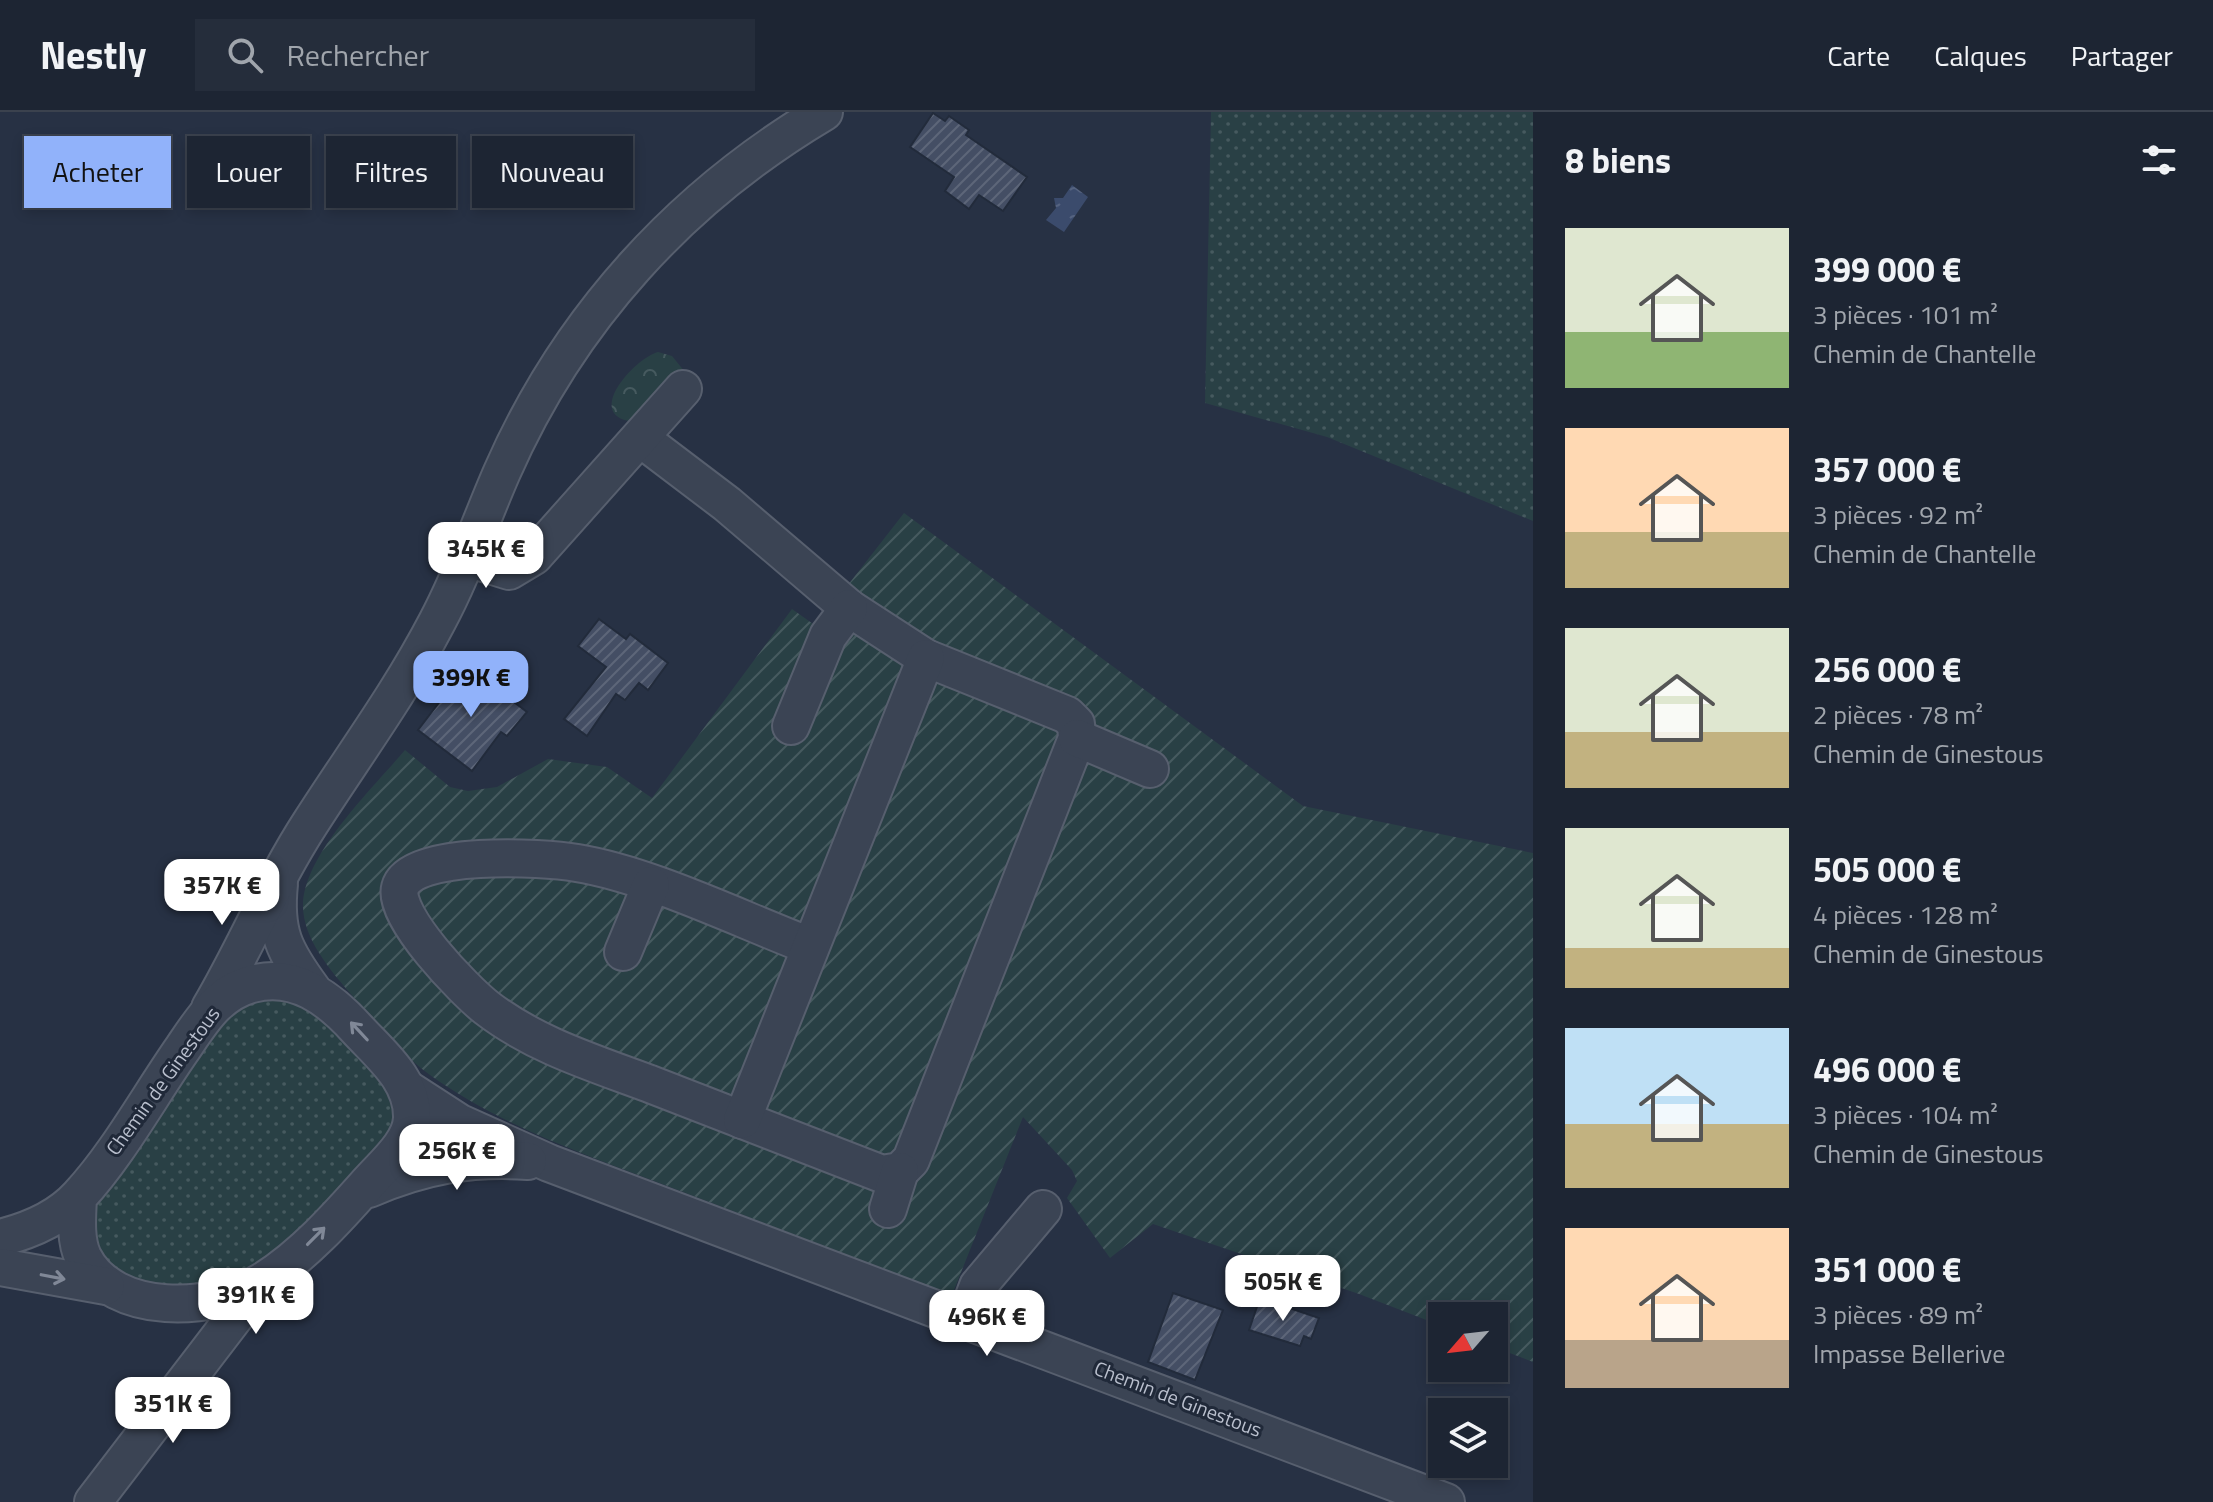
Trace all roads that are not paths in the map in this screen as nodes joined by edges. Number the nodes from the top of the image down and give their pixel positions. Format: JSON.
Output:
{"nodes":[{"id":1,"x":824,"y":112,"type":"edge"},
{"id":2,"x":683,"y":389,"type":"dead end"},
{"id":3,"x":640,"y":438,"type":"junction"},
{"id":4,"x":467,"y":558,"type":"junction"},
{"id":5,"x":849,"y":608,"type":"junction"},
{"id":6,"x":926,"y":658,"type":"junction"},
{"id":7,"x":791,"y":726,"type":"dead end"},
{"id":8,"x":1077,"y":738,"type":"junction"},
{"id":9,"x":1150,"y":769,"type":"dead end"},
{"id":10,"x":280,"y":876,"type":"junction"},
{"id":11,"x":651,"y":885,"type":"junction"},
{"id":12,"x":810,"y":946,"type":"junction"},
{"id":13,"x":623,"y":952,"type":"dead end"},
{"id":14,"x":312,"y":989,"type":"junction"},
{"id":15,"x":210,"y":1008,"type":"junction"},
{"id":16,"x":409,"y":1090,"type":"junction"},
{"id":17,"x":742,"y":1120,"type":"junction"},
{"id":18,"x":549,"y":1163,"type":"junction"},
{"id":19,"x":900,"y":1171,"type":"junction"},
{"id":20,"x":360,"y":1193,"type":"junction"},
{"id":21,"x":78,"y":1198,"type":"junction"},
{"id":22,"x":888,"y":1209,"type":"dead end"},
{"id":23,"x":1043,"y":1209,"type":"dead end"},
{"id":24,"x":0,"y":1238,"type":"edge"},
{"id":25,"x":0,"y":1267,"type":"edge"},
{"id":26,"x":261,"y":1283,"type":"junction"},
{"id":27,"x":106,"y":1286,"type":"junction"},
{"id":28,"x":183,"y":1303,"type":"junction"},
{"id":29,"x":966,"y":1318,"type":"junction"},
{"id":30,"x":205,"y":1352,"type":"junction"},
{"id":31,"x":93,"y":1502,"type":"edge"},
{"id":32,"x":1446,"y":1502,"type":"edge"}],
"edges":[{"from":1,"to":4,"type":"street"},
{"from":2,"to":3,"type":"street"},
{"from":3,"to":4,"type":"street"},
{"from":3,"to":5,"type":"street"},
{"from":4,"to":10,"type":"street"},
{"from":5,"to":6,"type":"street"},
{"from":5,"to":7,"type":"street"},
{"from":6,"to":8,"type":"street"},
{"from":6,"to":12,"type":"street"},
{"from":8,"to":9,"type":"street"},
{"from":8,"to":19,"type":"street"},
{"from":10,"to":14,"type":"street"},
{"from":10,"to":15,"type":"street"},
{"from":11,"to":12,"type":"street"},
{"from":11,"to":13,"type":"street"},
{"from":11,"to":17,"type":"street"},
{"from":12,"to":17,"type":"street"},
{"from":14,"to":15,"type":"street","name":"Chemin de Ginestous"},
{"from":16,"to":14,"type":"street","name":"Chemin de Ginestous","one_way":true},
{"from":15,"to":21,"type":"street","name":"Chemin de Ginestous"},
{"from":16,"to":18,"type":"street","name":"Chemin de Ginestous"},
{"from":16,"to":20,"type":"street","name":"Chemin de Ginestous"},
{"from":17,"to":19,"type":"street"},
{"from":18,"to":20,"type":"street","name":"Chemin de Ginestous"},
{"from":18,"to":29,"type":"street","name":"Chemin de Ginestous"},
{"from":19,"to":22,"type":"street"},
{"from":26,"to":20,"type":"street","name":"Chemin de Ginestous","one_way":true},
{"from":21,"to":24,"type":"street","name":"Chemin de Ginestous"},
{"from":21,"to":27,"type":"street"},
{"from":23,"to":29,"type":"street"},
{"from":25,"to":27,"type":"street","name":"Chemin de Ginestous","one_way":true},
{"from":26,"to":28,"type":"street","name":"Chemin de Ginestous"},
{"from":26,"to":30,"type":"street"},
{"from":27,"to":28,"type":"street","name":"Chemin de Ginestous"},
{"from":28,"to":30,"type":"street"},
{"from":29,"to":32,"type":"street","name":"Chemin de Ginestous"},
{"from":30,"to":31,"type":"street"}]}
